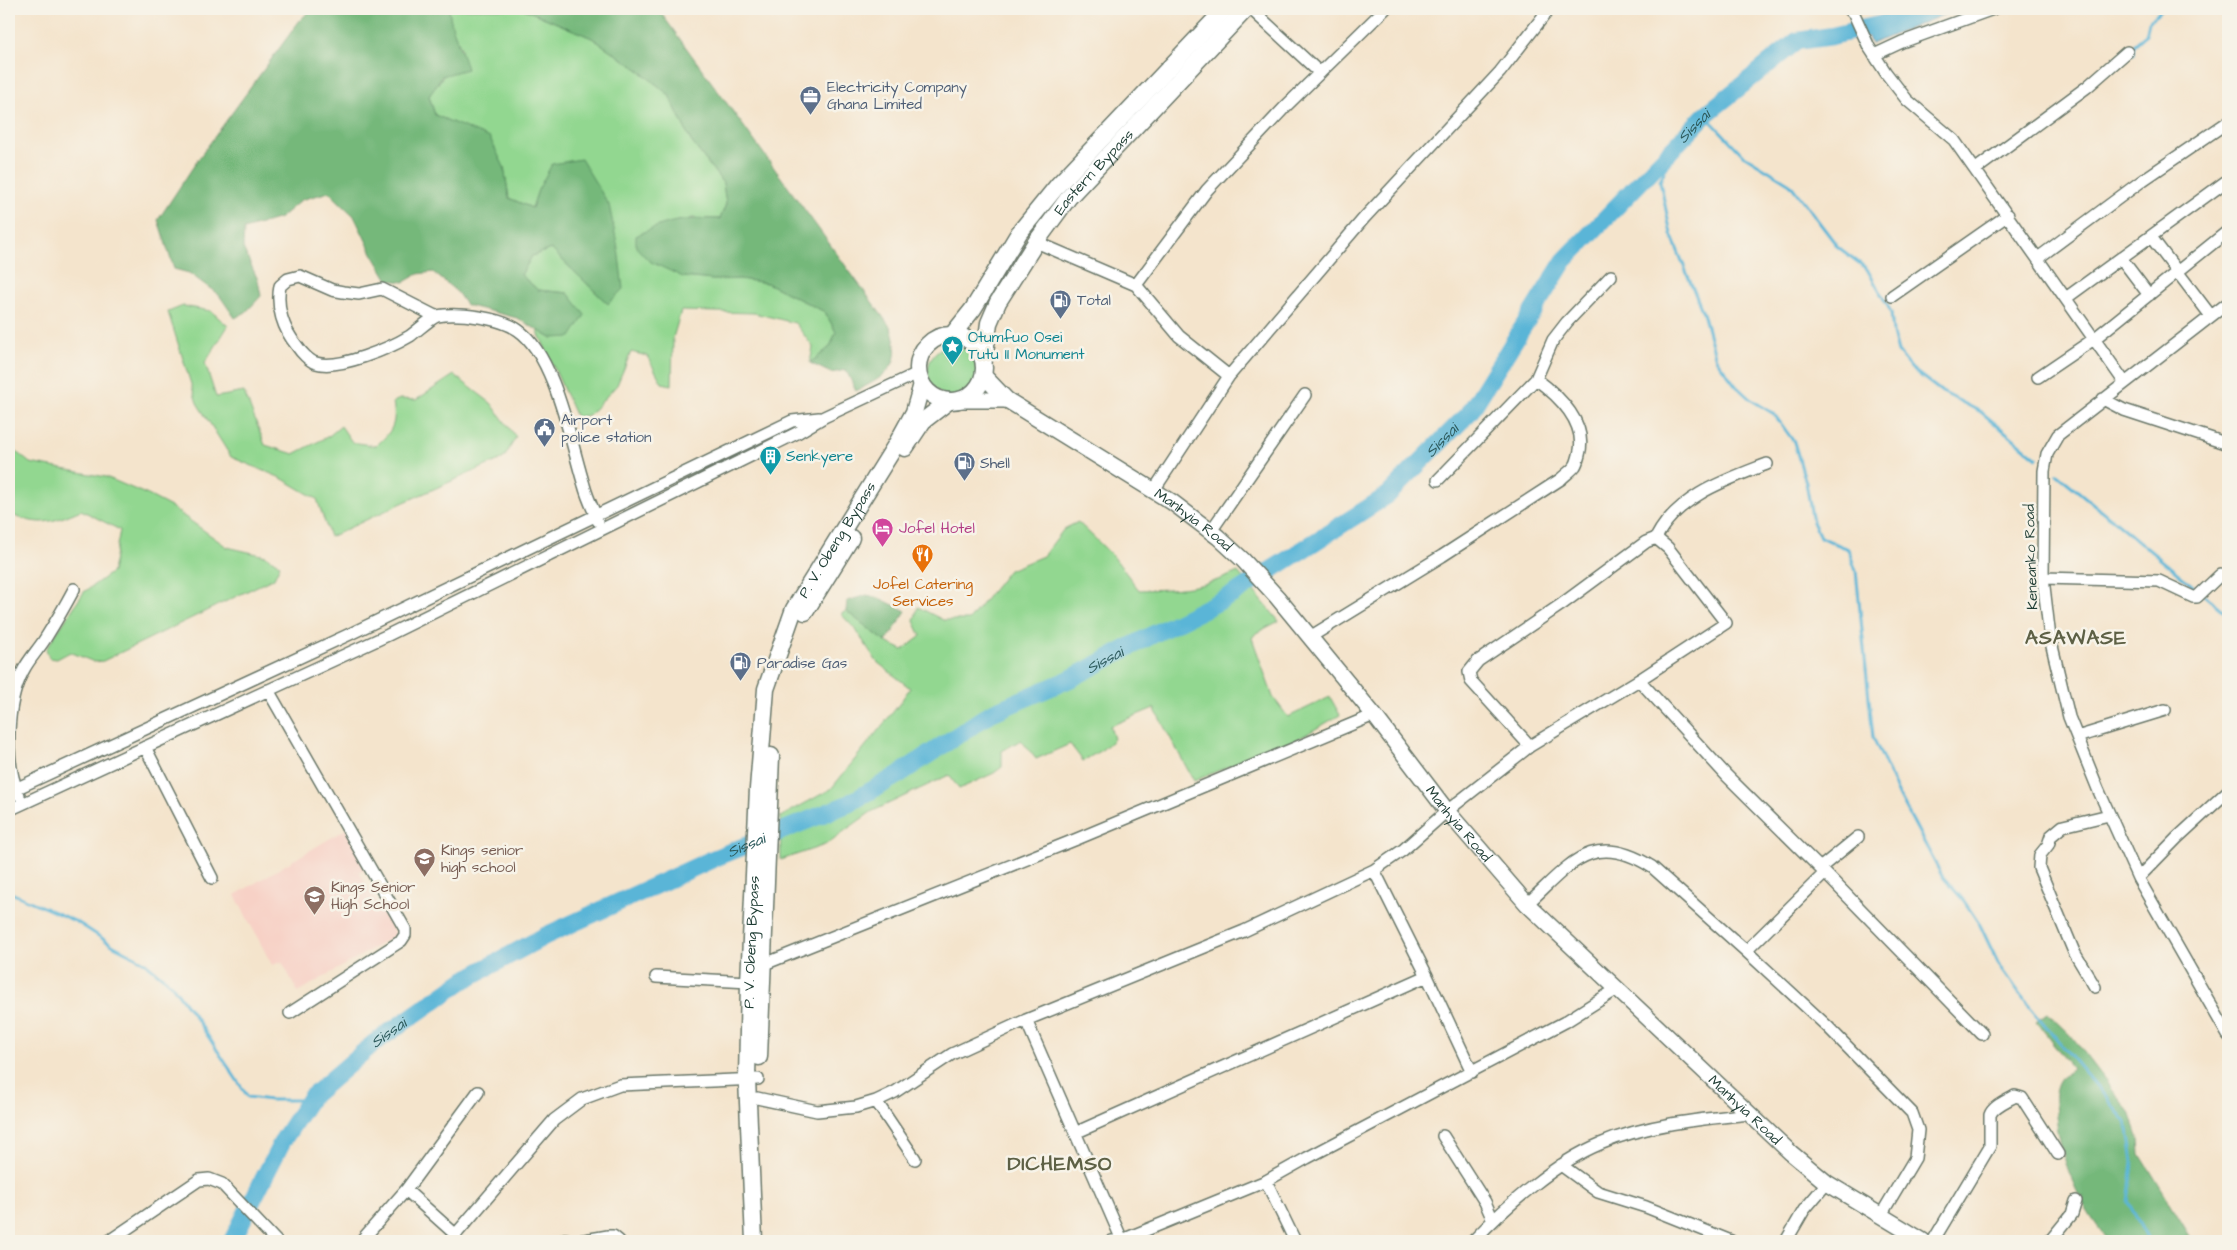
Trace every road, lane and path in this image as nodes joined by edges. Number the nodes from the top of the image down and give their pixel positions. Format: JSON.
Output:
{"nodes":[{"id":1,"x":1225,"y":9,"type":"edge"},
{"id":2,"x":1246,"y":9,"type":"edge"},
{"id":3,"x":1251,"y":9,"type":"edge"},
{"id":4,"x":1385,"y":9,"type":"edge"},
{"id":5,"x":1549,"y":9,"type":"edge"},
{"id":6,"x":1849,"y":9,"type":"edge"},
{"id":7,"x":1993,"y":9,"type":"edge"},
{"id":8,"x":1872,"y":51,"type":"junction"},
{"id":9,"x":2127,"y":52,"type":"dead end"},
{"id":10,"x":1320,"y":73,"type":"junction"},
{"id":11,"x":2228,"y":122,"type":"edge"},
{"id":12,"x":1976,"y":169,"type":"junction"},
{"id":13,"x":2228,"y":180,"type":"edge"},
{"id":14,"x":2008,"y":215,"type":"junction"},
{"id":15,"x":2228,"y":231,"type":"edge"},
{"id":16,"x":2151,"y":237,"type":"junction"},
{"id":17,"x":1036,"y":242,"type":"junction"},
{"id":18,"x":2038,"y":258,"type":"junction"},
{"id":19,"x":2121,"y":258,"type":"junction"},
{"id":20,"x":2179,"y":272,"type":"junction"},
{"id":21,"x":1611,"y":276,"type":"dead end"},
{"id":22,"x":1136,"y":285,"type":"junction"},
{"id":23,"x":1892,"y":296,"type":"dead end"},
{"id":24,"x":2149,"y":296,"type":"junction"},
{"id":25,"x":2066,"y":298,"type":"junction"},
{"id":26,"x":2228,"y":303,"type":"edge"},
{"id":27,"x":435,"y":316,"type":"junction"},
{"id":28,"x":2211,"y":316,"type":"junction"},
{"id":29,"x":953,"y":334,"type":"junction"},
{"id":30,"x":2094,"y":339,"type":"junction"},
{"id":31,"x":984,"y":368,"type":"junction"},
{"id":32,"x":1229,"y":376,"type":"junction"},
{"id":33,"x":2038,"y":377,"type":"dead end"},
{"id":34,"x":920,"y":379,"type":"junction"},
{"id":35,"x":1536,"y":379,"type":"junction"},
{"id":36,"x":2125,"y":383,"type":"junction"},
{"id":37,"x":1305,"y":395,"type":"dead end"},
{"id":38,"x":2103,"y":399,"type":"junction"},
{"id":39,"x":1007,"y":400,"type":"junction"},
{"id":40,"x":955,"y":401,"type":"junction"},
{"id":41,"x":824,"y":417,"type":"junction"},
{"id":42,"x":2228,"y":444,"type":"edge"},
{"id":43,"x":1768,"y":464,"type":"dead end"},
{"id":44,"x":1438,"y":480,"type":"dead end"},
{"id":45,"x":1154,"y":490,"type":"junction"},
{"id":46,"x":596,"y":515,"type":"junction"},
{"id":47,"x":601,"y":528,"type":"junction"},
{"id":48,"x":1211,"y":531,"type":"junction"},
{"id":49,"x":1656,"y":538,"type":"junction"},
{"id":50,"x":2220,"y":574,"type":"dead end"},
{"id":51,"x":2043,"y":578,"type":"junction"},
{"id":52,"x":74,"y":589,"type":"dead end"},
{"id":53,"x":1310,"y":637,"type":"junction"},
{"id":54,"x":1639,"y":680,"type":"junction"},
{"id":55,"x":268,"y":690,"type":"junction"},
{"id":56,"x":2165,"y":710,"type":"dead end"},
{"id":57,"x":1374,"y":714,"type":"junction"},
{"id":58,"x":2077,"y":737,"type":"junction"},
{"id":59,"x":1530,"y":746,"type":"junction"},
{"id":60,"x":144,"y":747,"type":"junction"},
{"id":61,"x":13,"y":790,"type":"edge"},
{"id":62,"x":2228,"y":791,"type":"edge"},
{"id":63,"x":24,"y":803,"type":"junction"},
{"id":64,"x":9,"y":810,"type":"edge"},
{"id":65,"x":1446,"y":811,"type":"junction"},
{"id":66,"x":2109,"y":814,"type":"junction"},
{"id":67,"x":762,"y":831,"type":"junction"},
{"id":68,"x":1858,"y":837,"type":"dead end"},
{"id":69,"x":761,"y":849,"type":"junction"},
{"id":70,"x":1374,"y":870,"type":"junction"},
{"id":71,"x":1823,"y":871,"type":"junction"},
{"id":72,"x":212,"y":878,"type":"dead end"},
{"id":73,"x":2138,"y":878,"type":"junction"},
{"id":74,"x":1527,"y":904,"type":"junction"},
{"id":75,"x":1746,"y":950,"type":"junction"},
{"id":76,"x":762,"y":965,"type":"junction"},
{"id":77,"x":1427,"y":976,"type":"junction"},
{"id":78,"x":656,"y":977,"type":"dead end"},
{"id":79,"x":749,"y":982,"type":"junction"},
{"id":80,"x":2095,"y":987,"type":"dead end"},
{"id":81,"x":1617,"y":989,"type":"junction"},
{"id":82,"x":290,"y":1013,"type":"dead end"},
{"id":83,"x":1026,"y":1020,"type":"junction"},
{"id":84,"x":1982,"y":1034,"type":"dead end"},
{"id":85,"x":2228,"y":1035,"type":"edge"},
{"id":86,"x":1472,"y":1072,"type":"junction"},
{"id":87,"x":753,"y":1079,"type":"junction"},
{"id":88,"x":478,"y":1092,"type":"dead end"},
{"id":89,"x":757,"y":1098,"type":"junction"},
{"id":90,"x":876,"y":1101,"type":"junction"},
{"id":91,"x":1750,"y":1114,"type":"junction"},
{"id":92,"x":1075,"y":1133,"type":"junction"},
{"id":93,"x":1443,"y":1136,"type":"dead end"},
{"id":94,"x":2058,"y":1154,"type":"dead end"},
{"id":95,"x":916,"y":1159,"type":"dead end"},
{"id":96,"x":1561,"y":1165,"type":"junction"},
{"id":97,"x":1266,"y":1181,"type":"junction"},
{"id":98,"x":1827,"y":1183,"type":"junction"},
{"id":99,"x":406,"y":1190,"type":"junction"},
{"id":100,"x":2076,"y":1200,"type":"dead end"},
{"id":101,"x":1880,"y":1216,"type":"junction"},
{"id":102,"x":1493,"y":1220,"type":"junction"},
{"id":103,"x":453,"y":1238,"type":"edge"},
{"id":104,"x":1117,"y":1240,"type":"edge"},
{"id":105,"x":109,"y":1241,"type":"edge"},
{"id":106,"x":276,"y":1241,"type":"edge"},
{"id":107,"x":361,"y":1241,"type":"edge"},
{"id":108,"x":579,"y":1241,"type":"edge"},
{"id":109,"x":619,"y":1241,"type":"edge"},
{"id":110,"x":754,"y":1241,"type":"edge"},
{"id":111,"x":764,"y":1241,"type":"edge"},
{"id":112,"x":1295,"y":1241,"type":"edge"},
{"id":113,"x":1473,"y":1241,"type":"edge"},
{"id":114,"x":1731,"y":1241,"type":"edge"},
{"id":115,"x":1786,"y":1241,"type":"edge"},
{"id":116,"x":1923,"y":1241,"type":"edge"},
{"id":117,"x":1933,"y":1241,"type":"edge"},
{"id":118,"x":2050,"y":1241,"type":"edge"}],
"edges":[{"from":1,"to":29,"type":"highway","name":"Eastern Bypass"},
{"from":2,"to":17,"type":"highway","name":"Eastern Bypass"},
{"from":3,"to":10,"type":"street"},
{"from":4,"to":10,"type":"street"},
{"from":5,"to":32,"type":"street"},
{"from":6,"to":8,"type":"street"},
{"from":7,"to":8,"type":"street"},
{"from":8,"to":12,"type":"street"},
{"from":9,"to":12,"type":"street"},
{"from":10,"to":22,"type":"street"},
{"from":11,"to":18,"type":"street"},
{"from":12,"to":14,"type":"street"},
{"from":13,"to":16,"type":"street"},
{"from":14,"to":18,"type":"street"},
{"from":14,"to":23,"type":"street"},
{"from":15,"to":20,"type":"street"},
{"from":16,"to":19,"type":"street"},
{"from":16,"to":20,"type":"street"},
{"from":17,"to":22,"type":"street"},
{"from":17,"to":31,"type":"highway","name":"Eastern Bypass"},
{"from":18,"to":25,"type":"street"},
{"from":19,"to":24,"type":"street"},
{"from":19,"to":25,"type":"street"},
{"from":20,"to":24,"type":"street"},
{"from":20,"to":28,"type":"street"},
{"from":21,"to":35,"type":"street"},
{"from":22,"to":32,"type":"street"},
{"from":24,"to":30,"type":"street"},
{"from":25,"to":30,"type":"street"},
{"from":26,"to":28,"type":"street","name":"Keneanko Road"},
{"from":27,"to":27,"type":"street"},
{"from":27,"to":46,"type":"street"},
{"from":28,"to":36,"type":"street","name":"Keneanko Road"},
{"from":29,"to":31,"type":"highway"},
{"from":29,"to":34,"type":"highway"},
{"from":30,"to":33,"type":"street"},
{"from":30,"to":36,"type":"street"},
{"from":31,"to":39,"type":"main road","name":"Manhyia Road"},
{"from":31,"to":40,"type":"highway"},
{"from":32,"to":45,"type":"street"},
{"from":34,"to":40,"type":"highway"},
{"from":34,"to":41,"type":"street"},
{"from":34,"to":67,"type":"highway","name":"P. V. Obeng Bypass"},
{"from":35,"to":44,"type":"street"},
{"from":35,"to":53,"type":"street"},
{"from":36,"to":38,"type":"street","name":"Keneanko Road"},
{"from":37,"to":48,"type":"street"},
{"from":38,"to":42,"type":"street"},
{"from":38,"to":51,"type":"street","name":"Keneanko Road"},
{"from":39,"to":40,"type":"main road"},
{"from":39,"to":45,"type":"main road","name":"Manhyia Road"},
{"from":40,"to":67,"type":"highway","name":"P. V. Obeng Bypass"},
{"from":41,"to":46,"type":"street"},
{"from":41,"to":47,"type":"street"},
{"from":43,"to":49,"type":"street"},
{"from":45,"to":48,"type":"main road","name":"Manhyia Road"},
{"from":46,"to":47,"type":"street"},
{"from":46,"to":61,"type":"street"},
{"from":47,"to":55,"type":"street"},
{"from":48,"to":53,"type":"main road","name":"Manhyia Road"},
{"from":49,"to":54,"type":"street"},
{"from":49,"to":59,"type":"street"},
{"from":50,"to":51,"type":"street"},
{"from":51,"to":58,"type":"street","name":"Keneanko Road"},
{"from":52,"to":61,"type":"street"},
{"from":53,"to":57,"type":"main road","name":"Manhyia Road"},
{"from":54,"to":59,"type":"street"},
{"from":54,"to":71,"type":"street"},
{"from":55,"to":60,"type":"street"},
{"from":55,"to":82,"type":"street"},
{"from":56,"to":58,"type":"street"},
{"from":57,"to":65,"type":"main road","name":"Manhyia Road"},
{"from":57,"to":76,"type":"street"},
{"from":58,"to":66,"type":"street","name":"Keneanko Road"},
{"from":59,"to":65,"type":"street"},
{"from":60,"to":63,"type":"street"},
{"from":60,"to":72,"type":"street"},
{"from":61,"to":63,"type":"street"},
{"from":62,"to":73,"type":"street"},
{"from":63,"to":64,"type":"street"},
{"from":65,"to":70,"type":"street"},
{"from":65,"to":74,"type":"main road","name":"Manhyia Road"},
{"from":66,"to":73,"type":"street","name":"Keneanko Road"},
{"from":66,"to":80,"type":"street"},
{"from":67,"to":69,"type":"highway","name":"P. V. Obeng Bypass"},
{"from":68,"to":71,"type":"street"},
{"from":69,"to":76,"type":"highway","name":"P. V. Obeng Bypass"},
{"from":69,"to":79,"type":"highway","name":"P. V. Obeng Bypass"},
{"from":70,"to":77,"type":"street"},
{"from":70,"to":83,"type":"street"},
{"from":71,"to":75,"type":"street"},
{"from":71,"to":84,"type":"street"},
{"from":73,"to":85,"type":"street","name":"Keneanko Road"},
{"from":74,"to":75,"type":"street"},
{"from":74,"to":81,"type":"main road","name":"Manhyia Road"},
{"from":75,"to":101,"type":"street"},
{"from":76,"to":87,"type":"highway","name":"P. V. Obeng Bypass"},
{"from":77,"to":86,"type":"street"},
{"from":77,"to":92,"type":"street"},
{"from":78,"to":79,"type":"street"},
{"from":79,"to":87,"type":"highway","name":"P. V. Obeng Bypass"},
{"from":81,"to":86,"type":"street"},
{"from":81,"to":91,"type":"main road","name":"Manhyia Road"},
{"from":83,"to":90,"type":"street"},
{"from":83,"to":92,"type":"street"},
{"from":86,"to":97,"type":"street"},
{"from":87,"to":89,"type":"highway","name":"P. V. Obeng Bypass"},
{"from":87,"to":103,"type":"street"},
{"from":87,"to":110,"type":"highway","name":"P. V. Obeng Bypass"},
{"from":88,"to":99,"type":"street"},
{"from":89,"to":90,"type":"street"},
{"from":89,"to":111,"type":"highway","name":"P. V. Obeng Bypass"},
{"from":90,"to":95,"type":"street"},
{"from":91,"to":96,"type":"street"},
{"from":91,"to":98,"type":"main road","name":"Manhyia Road"},
{"from":92,"to":104,"type":"street"},
{"from":93,"to":102,"type":"street"},
{"from":94,"to":117,"type":"street"},
{"from":96,"to":102,"type":"street"},
{"from":96,"to":114,"type":"street"},
{"from":97,"to":104,"type":"street"},
{"from":97,"to":112,"type":"street"},
{"from":98,"to":101,"type":"main road","name":"Manhyia Road"},
{"from":98,"to":115,"type":"street"},
{"from":99,"to":103,"type":"street"},
{"from":99,"to":107,"type":"street"},
{"from":100,"to":118,"type":"street"},
{"from":101,"to":116,"type":"main road","name":"Manhyia Road"},
{"from":102,"to":113,"type":"street"},
{"from":105,"to":106,"type":"street"},
{"from":108,"to":109,"type":"street"}]}
